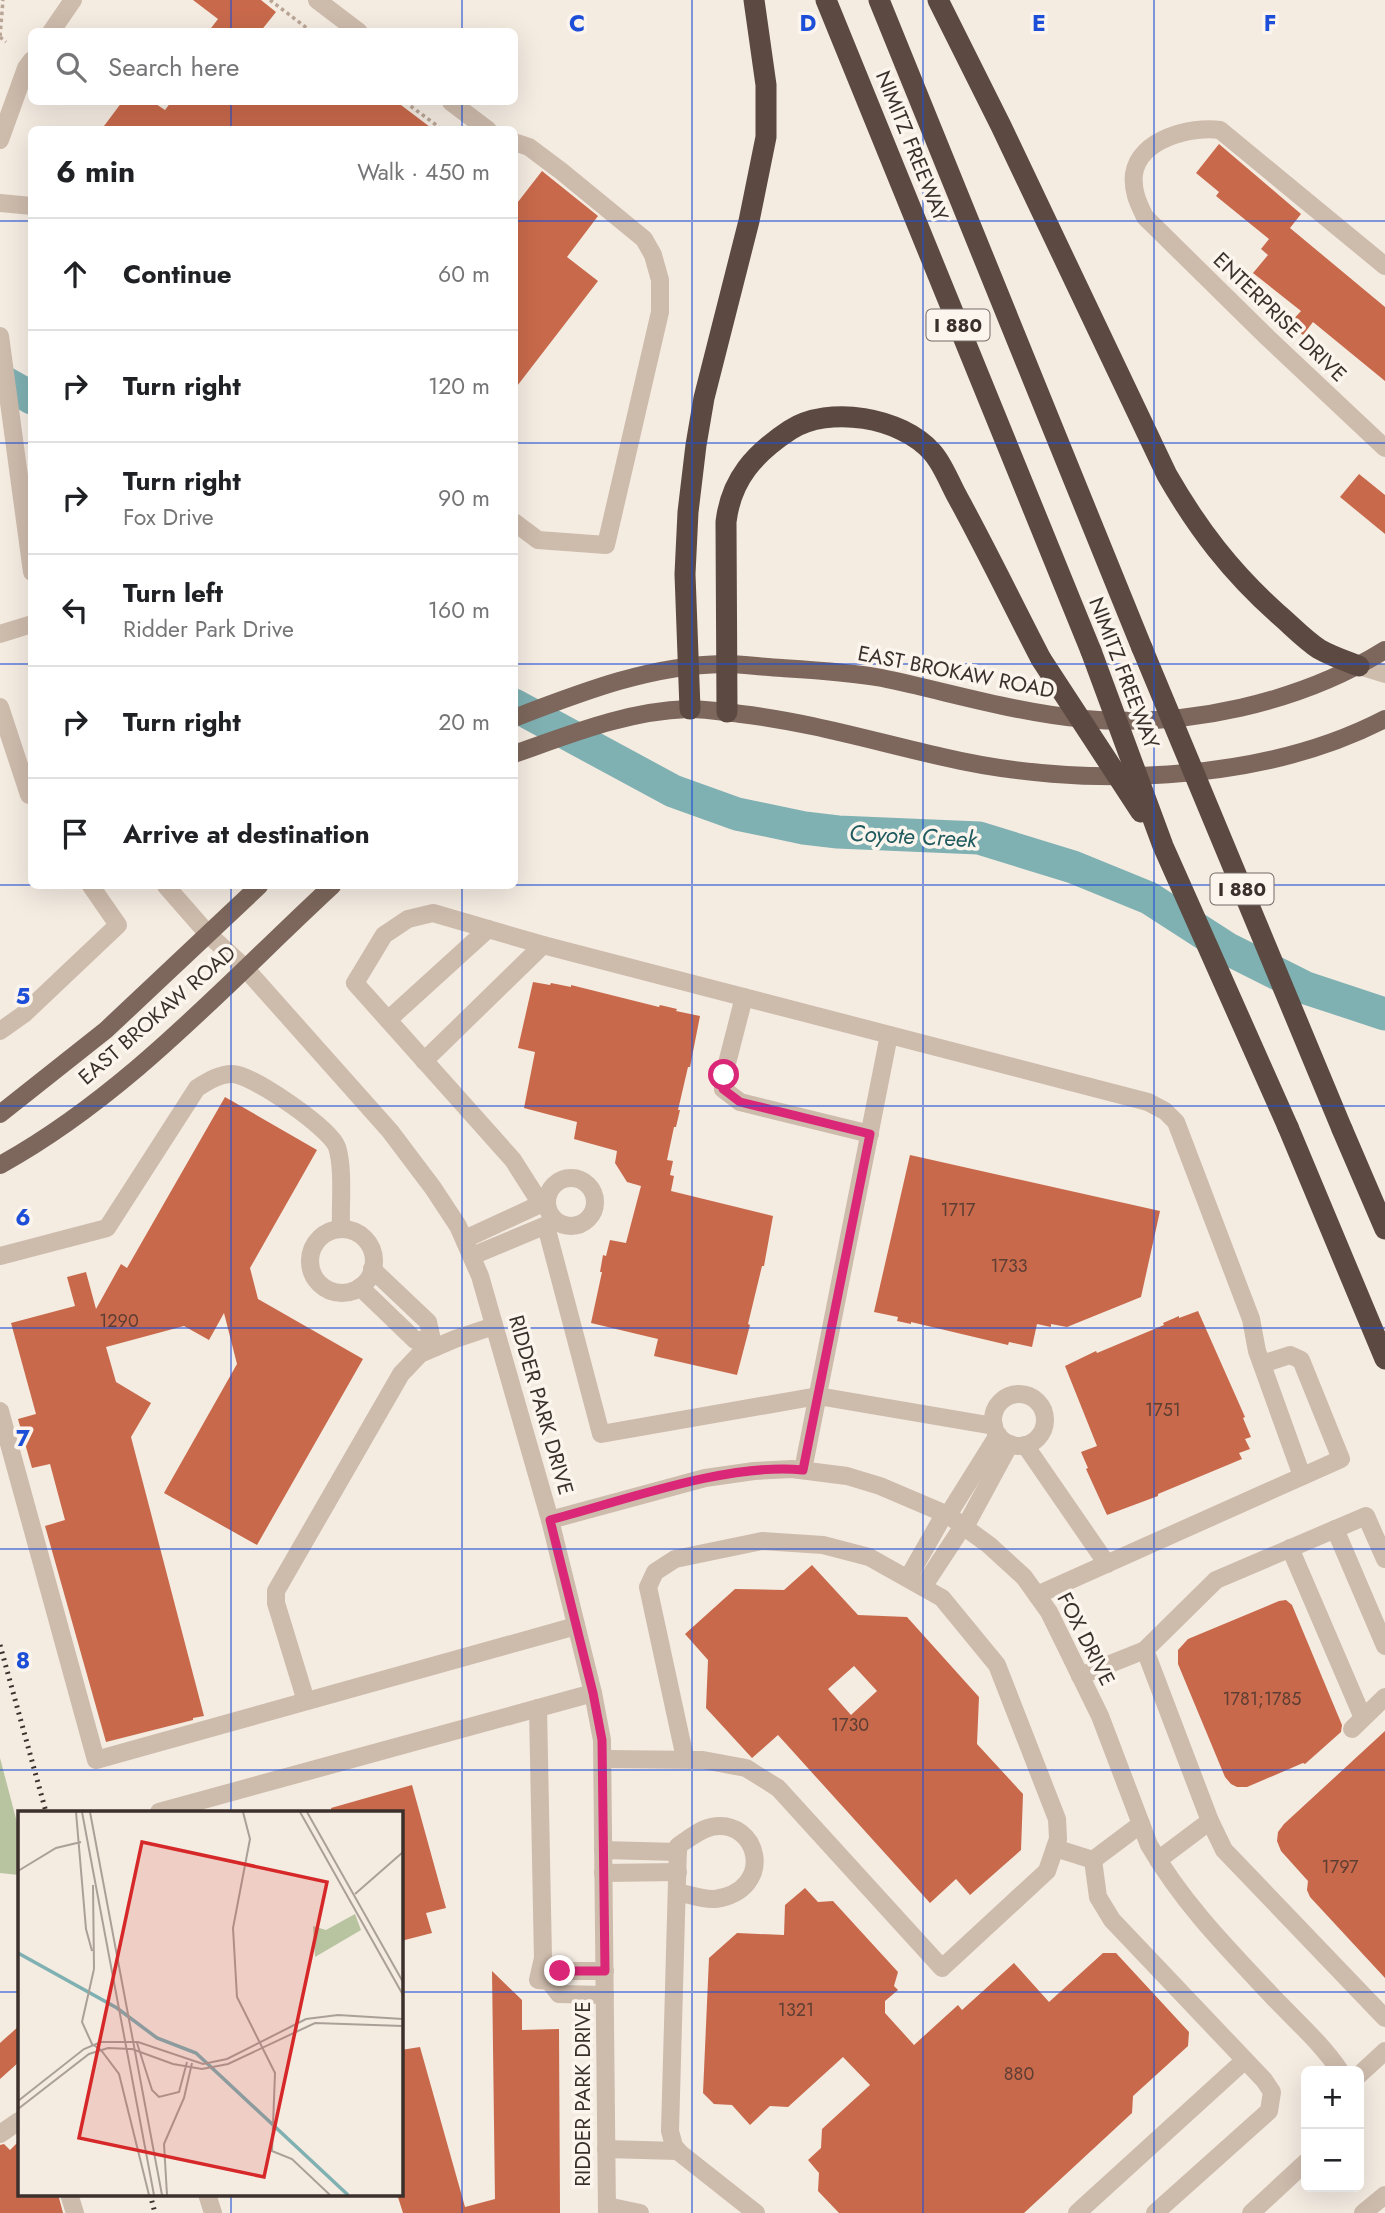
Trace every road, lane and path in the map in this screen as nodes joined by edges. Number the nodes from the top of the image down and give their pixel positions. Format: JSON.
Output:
{"nodes":[{"id":1,"x":3,"y":0,"type":"edge"},
{"id":2,"x":73,"y":0,"type":"edge"},
{"id":3,"x":270,"y":0,"type":"edge"},
{"id":4,"x":317,"y":0,"type":"edge"},
{"id":5,"x":754,"y":0,"type":"edge"},
{"id":6,"x":826,"y":0,"type":"edge"},
{"id":7,"x":879,"y":0,"type":"edge"},
{"id":8,"x":938,"y":0,"type":"edge"},
{"id":9,"x":54,"y":28,"type":"edge"},
{"id":10,"x":307,"y":28,"type":"edge"},
{"id":11,"x":354,"y":28,"type":"edge"},
{"id":12,"x":0,"y":36,"type":"edge"},
{"id":13,"x":6,"y":42,"type":"dead end"},
{"id":14,"x":28,"y":65,"type":"edge"},
{"id":15,"x":409,"y":105,"type":"edge"},
{"id":16,"x":455,"y":105,"type":"edge"},
{"id":17,"x":438,"y":126,"type":"edge"},
{"id":18,"x":483,"y":126,"type":"edge"},
{"id":19,"x":0,"y":140,"type":"edge"},
{"id":20,"x":518,"y":143,"type":"edge"},
{"id":21,"x":0,"y":203,"type":"edge"},
{"id":22,"x":28,"y":206,"type":"edge"},
{"id":23,"x":1385,"y":266,"type":"edge"},
{"id":24,"x":0,"y":336,"type":"edge"},
{"id":25,"x":1385,"y":448,"type":"edge"},
{"id":26,"x":518,"y":525,"type":"edge"},
{"id":27,"x":28,"y":549,"type":"edge"},
{"id":28,"x":28,"y":625,"type":"edge"},
{"id":29,"x":0,"y":634,"type":"edge"},
{"id":30,"x":1385,"y":650,"type":"edge"},
{"id":31,"x":725,"y":664,"type":"junction"},
{"id":32,"x":688,"y":666,"type":"junction"},
{"id":33,"x":1359,"y":666,"type":"junction"},
{"id":34,"x":1385,"y":674,"type":"edge"},
{"id":35,"x":0,"y":707,"type":"edge"},
{"id":36,"x":690,"y":709,"type":"junction"},
{"id":37,"x":727,"y":712,"type":"junction"},
{"id":38,"x":518,"y":717,"type":"edge"},
{"id":39,"x":1385,"y":719,"type":"edge"},
{"id":40,"x":518,"y":753,"type":"edge"},
{"id":41,"x":28,"y":786,"type":"edge"},
{"id":42,"x":1163,"y":846,"type":"junction"},
{"id":43,"x":93,"y":889,"type":"edge"},
{"id":44,"x":169,"y":889,"type":"edge"},
{"id":45,"x":256,"y":889,"type":"edge"},
{"id":46,"x":329,"y":889,"type":"edge"},
{"id":47,"x":488,"y":929,"type":"junction"},
{"id":48,"x":208,"y":934,"type":"junction"},
{"id":49,"x":543,"y":945,"type":"junction"},
{"id":50,"x":245,"y":968,"type":"junction"},
{"id":51,"x":744,"y":997,"type":"junction"},
{"id":52,"x":388,"y":1020,"type":"junction"},
{"id":53,"x":0,"y":1031,"type":"edge"},
{"id":54,"x":889,"y":1035,"type":"junction"},
{"id":55,"x":424,"y":1061,"type":"junction"},
{"id":56,"x":0,"y":1114,"type":"edge"},
{"id":57,"x":870,"y":1134,"type":"junction"},
{"id":58,"x":0,"y":1165,"type":"edge"},
{"id":59,"x":544,"y":1202,"type":"junction"},
{"id":60,"x":552,"y":1223,"type":"junction"},
{"id":61,"x":341,"y":1229,"type":"junction"},
{"id":62,"x":1385,"y":1229,"type":"edge"},
{"id":63,"x":468,"y":1248,"type":"junction"},
{"id":64,"x":0,"y":1256,"type":"edge"},
{"id":65,"x":372,"y":1269,"type":"junction"},
{"id":66,"x":360,"y":1287,"type":"junction"},
{"id":67,"x":494,"y":1326,"type":"junction"},
{"id":68,"x":434,"y":1343,"type":"junction"},
{"id":69,"x":1385,"y":1359,"type":"edge"},
{"id":70,"x":1262,"y":1364,"type":"junction"},
{"id":71,"x":818,"y":1396,"type":"junction"},
{"id":72,"x":0,"y":1411,"type":"edge"},
{"id":73,"x":1007,"y":1438,"type":"junction"},
{"id":74,"x":803,"y":1470,"type":"junction"},
{"id":75,"x":1302,"y":1476,"type":"junction"},
{"id":76,"x":946,"y":1514,"type":"junction"},
{"id":77,"x":550,"y":1520,"type":"junction"},
{"id":78,"x":964,"y":1526,"type":"junction"},
{"id":79,"x":1335,"y":1529,"type":"junction"},
{"id":80,"x":1290,"y":1548,"type":"junction"},
{"id":81,"x":1385,"y":1559,"type":"edge"},
{"id":82,"x":1107,"y":1563,"type":"junction"},
{"id":83,"x":915,"y":1583,"type":"junction"},
{"id":84,"x":1037,"y":1595,"type":"junction"},
{"id":85,"x":576,"y":1626,"type":"junction"},
{"id":86,"x":1385,"y":1646,"type":"edge"},
{"id":87,"x":1144,"y":1650,"type":"junction"},
{"id":88,"x":1080,"y":1676,"type":"junction"},
{"id":89,"x":593,"y":1693,"type":"junction"},
{"id":90,"x":1385,"y":1697,"type":"edge"},
{"id":91,"x":306,"y":1701,"type":"junction"},
{"id":92,"x":538,"y":1709,"type":"junction"},
{"id":93,"x":685,"y":1758,"type":"junction"},
{"id":94,"x":603,"y":1759,"type":"junction"},
{"id":95,"x":163,"y":1811,"type":"edge"},
{"id":96,"x":1210,"y":1821,"type":"junction"},
{"id":97,"x":1141,"y":1824,"type":"junction"},
{"id":98,"x":1055,"y":1848,"type":"junction"},
{"id":99,"x":603,"y":1850,"type":"junction"},
{"id":100,"x":678,"y":1852,"type":"junction"},
{"id":101,"x":1093,"y":1860,"type":"junction"},
{"id":102,"x":1158,"y":1860,"type":"junction"},
{"id":103,"x":678,"y":1872,"type":"junction"},
{"id":104,"x":603,"y":1873,"type":"junction"},
{"id":105,"x":677,"y":1892,"type":"junction"},
{"id":106,"x":605,"y":1971,"type":"junction"},
{"id":107,"x":549,"y":1981,"type":"junction"},
{"id":108,"x":605,"y":1995,"type":"junction"},
{"id":109,"x":1385,"y":2018,"type":"edge"},
{"id":110,"x":1385,"y":2051,"type":"edge"},
{"id":111,"x":1245,"y":2060,"type":"junction"},
{"id":112,"x":1336,"y":2066,"type":"edge"},
{"id":113,"x":1364,"y":2070,"type":"edge"},
{"id":114,"x":18,"y":2122,"type":"edge"},
{"id":115,"x":0,"y":2134,"type":"edge"},
{"id":116,"x":606,"y":2148,"type":"junction"},
{"id":117,"x":678,"y":2151,"type":"junction"},
{"id":118,"x":1301,"y":2167,"type":"edge"},
{"id":119,"x":1385,"y":2195,"type":"edge"},
{"id":120,"x":70,"y":2196,"type":"edge"},
{"id":121,"x":208,"y":2196,"type":"edge"},
{"id":122,"x":607,"y":2210,"type":"edge"},
{"id":123,"x":75,"y":2213,"type":"edge"},
{"id":124,"x":213,"y":2213,"type":"edge"},
{"id":125,"x":640,"y":2213,"type":"edge"},
{"id":126,"x":756,"y":2213,"type":"edge"},
{"id":127,"x":1077,"y":2213,"type":"edge"},
{"id":128,"x":1156,"y":2213,"type":"edge"},
{"id":129,"x":1251,"y":2213,"type":"edge"},
{"id":130,"x":1363,"y":2213,"type":"edge"}],
"edges":[{"from":1,"to":12,"type":"path"},
{"from":2,"to":9,"type":"street"},
{"from":3,"to":10,"type":"path"},
{"from":4,"to":11,"type":"street"},
{"from":5,"to":32,"type":"highway"},
{"from":6,"to":42,"type":"highway","name":"NIMITZ FREEWAY","number":"I 880","bridge":true},
{"from":7,"to":62,"type":"highway","name":"NIMITZ FREEWAY","number":"I 880","bridge":true},
{"from":8,"to":33,"type":"highway"},
{"from":12,"to":13,"type":"path"},
{"from":14,"to":19,"type":"street"},
{"from":15,"to":17,"type":"path"},
{"from":16,"to":18,"type":"street"},
{"from":20,"to":26,"type":"street"},
{"from":21,"to":22,"type":"street"},
{"from":23,"to":25,"type":"street","name":"ENTERPRISE DRIVE"},
{"from":24,"to":27,"type":"street"},
{"from":28,"to":29,"type":"street"},
{"from":30,"to":33,"type":"main road","name":"EAST BROKAW ROAD"},
{"from":31,"to":32,"type":"main road","name":"EAST BROKAW ROAD"},
{"from":31,"to":33,"type":"main road","name":"EAST BROKAW ROAD"},
{"from":31,"to":37,"type":"highway"},
{"from":31,"to":42,"type":"highway","bridge":true},
{"from":32,"to":36,"type":"highway"},
{"from":32,"to":38,"type":"main road","name":"EAST BROKAW ROAD"},
{"from":33,"to":34,"type":"street"},
{"from":35,"to":41,"type":"street"},
{"from":36,"to":37,"type":"main road"},
{"from":36,"to":40,"type":"main road"},
{"from":37,"to":39,"type":"main road"},
{"from":42,"to":69,"type":"highway","name":"NIMITZ FREEWAY","number":"I 880","bridge":true},
{"from":43,"to":53,"type":"street"},
{"from":44,"to":48,"type":"street","name":"RIDDER PARK DRIVE"},
{"from":45,"to":48,"type":"main road","name":"EAST BROKAW ROAD"},
{"from":46,"to":50,"type":"main road","name":"EAST BROKAW ROAD"},
{"from":47,"to":49,"type":"street"},
{"from":47,"to":52,"type":"street"},
{"from":47,"to":52,"type":"street"},
{"from":48,"to":50,"type":"street","name":"RIDDER PARK DRIVE"},
{"from":48,"to":56,"type":"main road","name":"EAST BROKAW ROAD"},
{"from":49,"to":51,"type":"street"},
{"from":49,"to":55,"type":"street"},
{"from":50,"to":58,"type":"main road","name":"EAST BROKAW ROAD"},
{"from":50,"to":63,"type":"street","name":"RIDDER PARK DRIVE"},
{"from":51,"to":54,"type":"street"},
{"from":51,"to":57,"type":"street"},
{"from":52,"to":55,"type":"street"},
{"from":54,"to":57,"type":"street"},
{"from":54,"to":70,"type":"street"},
{"from":55,"to":59,"type":"street"},
{"from":57,"to":71,"type":"street"},
{"from":59,"to":60,"type":"street"},
{"from":59,"to":60,"type":"street"},
{"from":59,"to":63,"type":"street"},
{"from":60,"to":63,"type":"street"},
{"from":60,"to":71,"type":"street"},
{"from":61,"to":64,"type":"street"},
{"from":61,"to":65,"type":"street"},
{"from":61,"to":66,"type":"street"},
{"from":63,"to":67,"type":"street","name":"RIDDER PARK DRIVE"},
{"from":65,"to":66,"type":"street"},
{"from":65,"to":68,"type":"street"},
{"from":66,"to":68,"type":"street"},
{"from":67,"to":68,"type":"street"},
{"from":67,"to":77,"type":"street","name":"RIDDER PARK DRIVE"},
{"from":68,"to":91,"type":"street"},
{"from":70,"to":75,"type":"street"},
{"from":70,"to":75,"type":"street"},
{"from":71,"to":73,"type":"street"},
{"from":71,"to":74,"type":"street"},
{"from":72,"to":91,"type":"street"},
{"from":73,"to":76,"type":"street"},
{"from":73,"to":78,"type":"street"},
{"from":73,"to":82,"type":"street"},
{"from":74,"to":76,"type":"street","name":"FOX DRIVE"},
{"from":74,"to":77,"type":"street","name":"FOX DRIVE"},
{"from":75,"to":82,"type":"street"},
{"from":76,"to":78,"type":"street","name":"FOX DRIVE"},
{"from":76,"to":83,"type":"street"},
{"from":77,"to":85,"type":"street","name":"RIDDER PARK DRIVE"},
{"from":78,"to":83,"type":"street"},
{"from":78,"to":84,"type":"street","name":"FOX DRIVE"},
{"from":79,"to":80,"type":"street"},
{"from":79,"to":81,"type":"street"},
{"from":79,"to":86,"type":"street"},
{"from":80,"to":87,"type":"street"},
{"from":80,"to":90,"type":"street"},
{"from":82,"to":84,"type":"street"},
{"from":83,"to":93,"type":"street"},
{"from":83,"to":98,"type":"street"},
{"from":84,"to":88,"type":"street","name":"FOX DRIVE"},
{"from":85,"to":89,"type":"street","name":"RIDDER PARK DRIVE"},
{"from":85,"to":91,"type":"street"},
{"from":87,"to":88,"type":"street"},
{"from":87,"to":96,"type":"street"},
{"from":88,"to":97,"type":"street","name":"FOX DRIVE"},
{"from":89,"to":92,"type":"street"},
{"from":89,"to":94,"type":"street","name":"RIDDER PARK DRIVE"},
{"from":92,"to":95,"type":"street"},
{"from":92,"to":107,"type":"street"},
{"from":93,"to":94,"type":"street"},
{"from":93,"to":98,"type":"street"},
{"from":94,"to":99,"type":"street","name":"RIDDER PARK DRIVE"},
{"from":96,"to":102,"type":"street"},
{"from":96,"to":109,"type":"street"},
{"from":97,"to":101,"type":"street"},
{"from":97,"to":102,"type":"street","name":"FOX DRIVE"},
{"from":98,"to":101,"type":"street"},
{"from":99,"to":100,"type":"street"},
{"from":99,"to":104,"type":"street","name":"RIDDER PARK DRIVE"},
{"from":100,"to":103,"type":"street"},
{"from":100,"to":105,"type":"street"},
{"from":101,"to":111,"type":"street"},
{"from":102,"to":112,"type":"street","name":"FOX DRIVE"},
{"from":103,"to":104,"type":"street"},
{"from":103,"to":105,"type":"street"},
{"from":104,"to":106,"type":"street","name":"RIDDER PARK DRIVE"},
{"from":105,"to":117,"type":"street"},
{"from":106,"to":107,"type":"street"},
{"from":106,"to":108,"type":"street","name":"RIDDER PARK DRIVE"},
{"from":107,"to":108,"type":"street"},
{"from":108,"to":116,"type":"street","name":"RIDDER PARK DRIVE"},
{"from":110,"to":113,"type":"street"},
{"from":111,"to":127,"type":"street"},
{"from":111,"to":128,"type":"street"},
{"from":114,"to":115,"type":"street"},
{"from":116,"to":117,"type":"street"},
{"from":116,"to":122,"type":"street","name":"RIDDER PARK DRIVE"},
{"from":117,"to":126,"type":"street"},
{"from":118,"to":129,"type":"street"},
{"from":119,"to":130,"type":"street"},
{"from":120,"to":123,"type":"street"},
{"from":121,"to":124,"type":"street"},
{"from":122,"to":125,"type":"street"}]}
